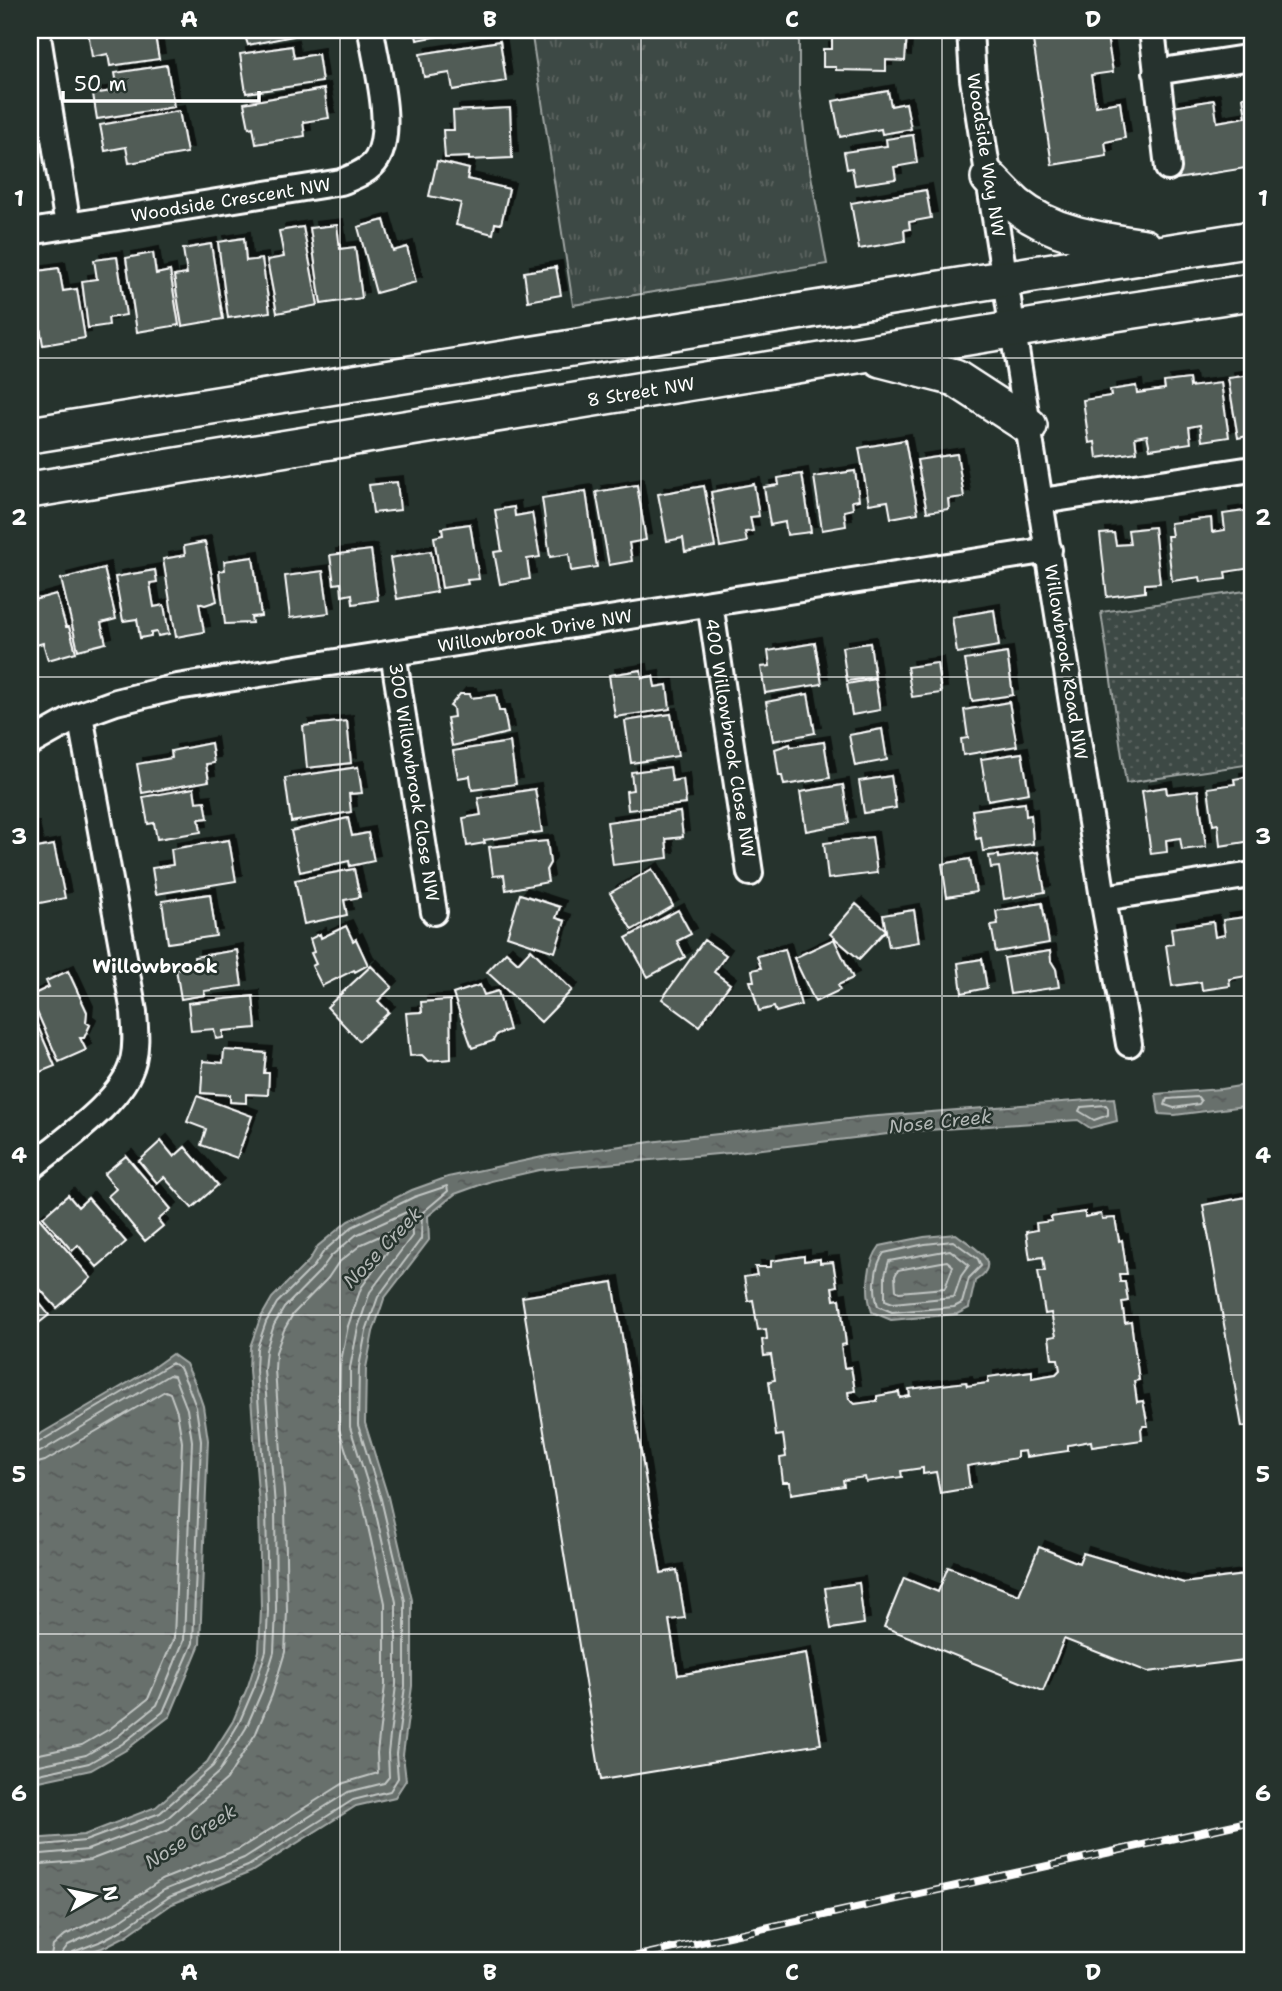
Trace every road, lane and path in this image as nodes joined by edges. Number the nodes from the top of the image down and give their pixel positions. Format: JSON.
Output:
{"nodes":[{"id":1,"x":37,"y":30,"type":"edge"},
{"id":2,"x":371,"y":30,"type":"edge"},
{"id":3,"x":970,"y":30,"type":"edge"},
{"id":4,"x":1152,"y":30,"type":"edge"},
{"id":5,"x":1252,"y":57,"type":"edge"},
{"id":6,"x":1156,"y":72,"type":"junction"},
{"id":7,"x":1168,"y":168,"type":"dead end"},
{"id":8,"x":989,"y":178,"type":"junction"},
{"id":9,"x":68,"y":226,"type":"junction"},
{"id":10,"x":30,"y":232,"type":"edge"},
{"id":11,"x":1252,"y":239,"type":"edge"},
{"id":12,"x":1175,"y":252,"type":"junction"},
{"id":13,"x":1005,"y":280,"type":"junction"},
{"id":14,"x":1252,"y":292,"type":"edge"},
{"id":15,"x":1013,"y":330,"type":"junction"},
{"id":16,"x":864,"y":355,"type":"junction"},
{"id":17,"x":1029,"y":426,"type":"junction"},
{"id":18,"x":30,"y":435,"type":"edge"},
{"id":19,"x":1252,"y":469,"type":"edge"},
{"id":20,"x":30,"y":491,"type":"edge"},
{"id":21,"x":1042,"y":501,"type":"junction"},
{"id":22,"x":1049,"y":550,"type":"junction"},
{"id":23,"x":709,"y":603,"type":"junction"},
{"id":24,"x":393,"y":653,"type":"junction"},
{"id":25,"x":80,"y":715,"type":"junction"},
{"id":26,"x":30,"y":743,"type":"edge"},
{"id":27,"x":750,"y":873,"type":"dead end"},
{"id":28,"x":1252,"y":875,"type":"edge"},
{"id":29,"x":1103,"y":898,"type":"junction"},
{"id":30,"x":434,"y":912,"type":"dead end"},
{"id":31,"x":1129,"y":1044,"type":"dead end"},
{"id":32,"x":30,"y":1168,"type":"edge"}],
"edges":[{"from":1,"to":9,"type":"street"},
{"from":2,"to":9,"type":"street","name":"Woodside Crescent NW"},
{"from":3,"to":8,"type":"street","name":"Woodside Way NW"},
{"from":4,"to":6,"type":"street"},
{"from":5,"to":6,"type":"street"},
{"from":6,"to":7,"type":"street"},
{"from":8,"to":12,"type":"main road"},
{"from":8,"to":13,"type":"street","name":"Woodside Way NW"},
{"from":9,"to":10,"type":"street","name":"Woodside Crescent NW"},
{"from":11,"to":12,"type":"main road"},
{"from":12,"to":13,"type":"main road"},
{"from":13,"to":15,"type":"street","name":"Willowbrook Road NW"},
{"from":13,"to":18,"type":"main road"},
{"from":14,"to":15,"type":"main road","name":"8 Street NW"},
{"from":15,"to":16,"type":"main road","name":"8 Street NW"},
{"from":15,"to":17,"type":"street","name":"Willowbrook Road NW"},
{"from":16,"to":17,"type":"main road"},
{"from":16,"to":20,"type":"main road","name":"8 Street NW"},
{"from":17,"to":21,"type":"street","name":"Willowbrook Road NW"},
{"from":19,"to":21,"type":"street"},
{"from":21,"to":22,"type":"street","name":"Willowbrook Road NW"},
{"from":22,"to":23,"type":"street","name":"Willowbrook Drive NW"},
{"from":22,"to":29,"type":"street","name":"Willowbrook Road NW"},
{"from":23,"to":24,"type":"street","name":"Willowbrook Drive NW"},
{"from":23,"to":27,"type":"street","name":"400 Willowbrook Close NW"},
{"from":24,"to":25,"type":"street","name":"Willowbrook Drive NW"},
{"from":24,"to":30,"type":"street","name":"300 Willowbrook Close NW"},
{"from":25,"to":26,"type":"street","name":"Willowbrook Drive NW"},
{"from":25,"to":32,"type":"street"},
{"from":28,"to":29,"type":"street"},
{"from":29,"to":31,"type":"street","name":"Willowbrook Road NW"}]}
